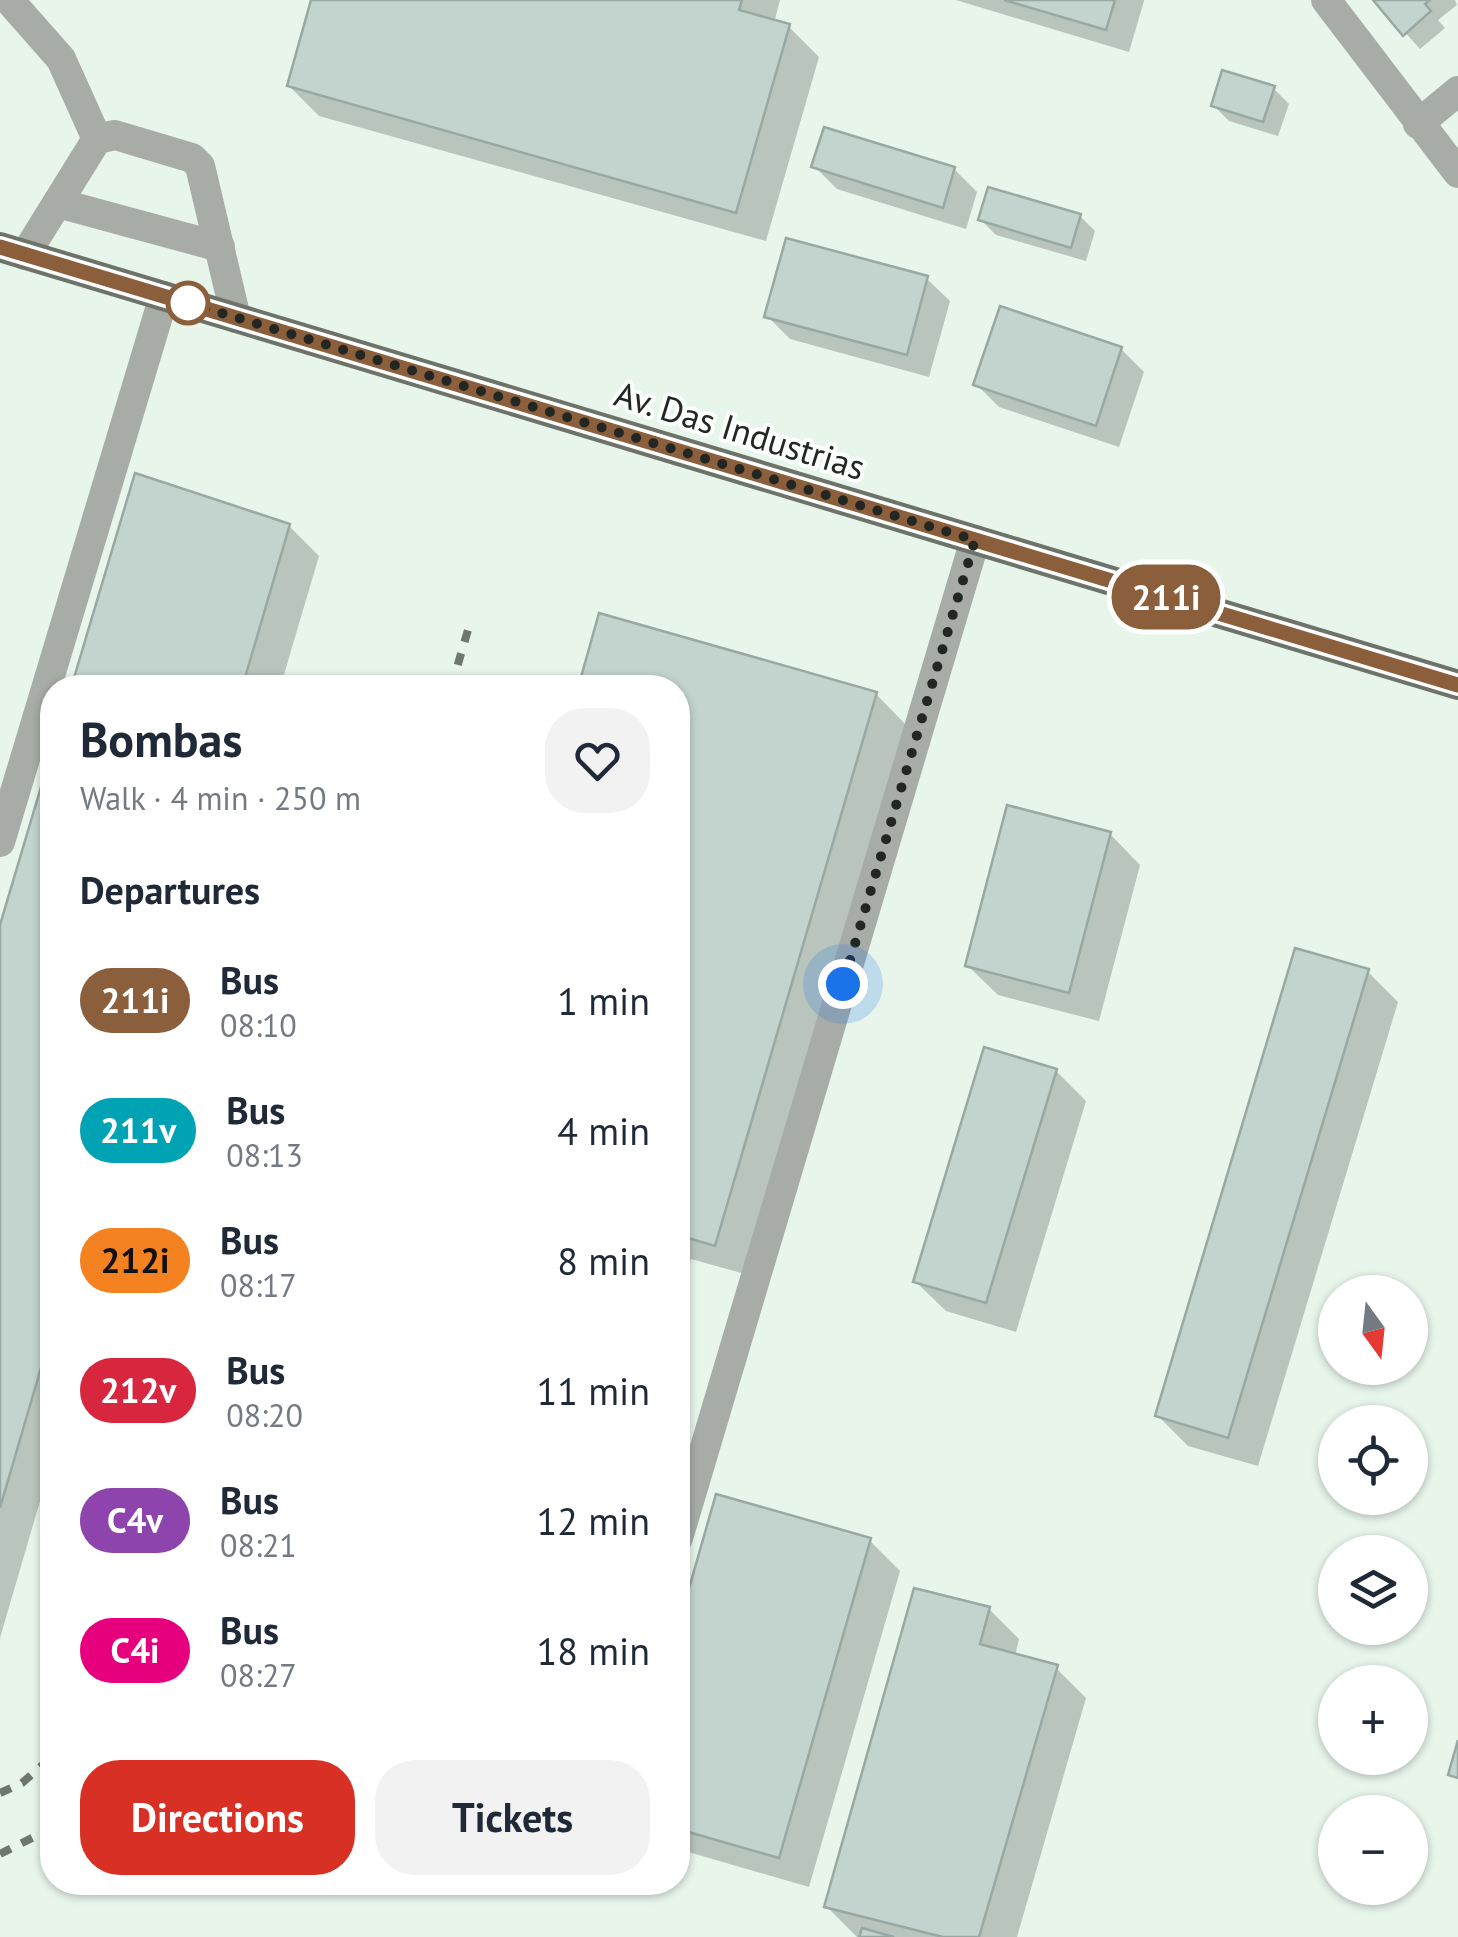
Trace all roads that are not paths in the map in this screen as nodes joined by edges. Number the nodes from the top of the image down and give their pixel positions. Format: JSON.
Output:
{"nodes":[{"id":1,"x":9,"y":0,"type":"edge"},
{"id":2,"x":1326,"y":0,"type":"edge"},
{"id":3,"x":1458,"y":91,"type":"edge"},
{"id":4,"x":1418,"y":124,"type":"junction"},
{"id":5,"x":98,"y":139,"type":"junction"},
{"id":6,"x":1458,"y":174,"type":"edge"},
{"id":7,"x":58,"y":203,"type":"junction"},
{"id":8,"x":220,"y":247,"type":"junction"},
{"id":9,"x":12,"y":251,"type":"edge"},
{"id":10,"x":164,"y":296,"type":"junction"},
{"id":11,"x":236,"y":318,"type":"junction"},
{"id":12,"x":975,"y":540,"type":"junction"},
{"id":13,"x":50,"y":675,"type":"edge"},
{"id":14,"x":1458,"y":685,"type":"edge"},
{"id":15,"x":40,"y":709,"type":"edge"},
{"id":16,"x":0,"y":842,"type":"edge"},
{"id":17,"x":690,"y":1498,"type":"edge"}],
"edges":[{"from":1,"to":5,"type":"street"},
{"from":2,"to":4,"type":"street"},
{"from":3,"to":4,"type":"street"},
{"from":4,"to":6,"type":"street"},
{"from":5,"to":7,"type":"street"},
{"from":5,"to":8,"type":"street"},
{"from":7,"to":8,"type":"street"},
{"from":7,"to":9,"type":"street"},
{"from":8,"to":11,"type":"street"},
{"from":9,"to":10,"type":"main road","name":"Av. Das Industrias"},
{"from":10,"to":11,"type":"main road","name":"Av. Das Industrias"},
{"from":10,"to":13,"type":"street"},
{"from":11,"to":12,"type":"main road","name":"Av. Das Industrias"},
{"from":12,"to":14,"type":"main road","name":"Av. Das Industrias"},
{"from":12,"to":17,"type":"street"},
{"from":15,"to":16,"type":"street"}]}
